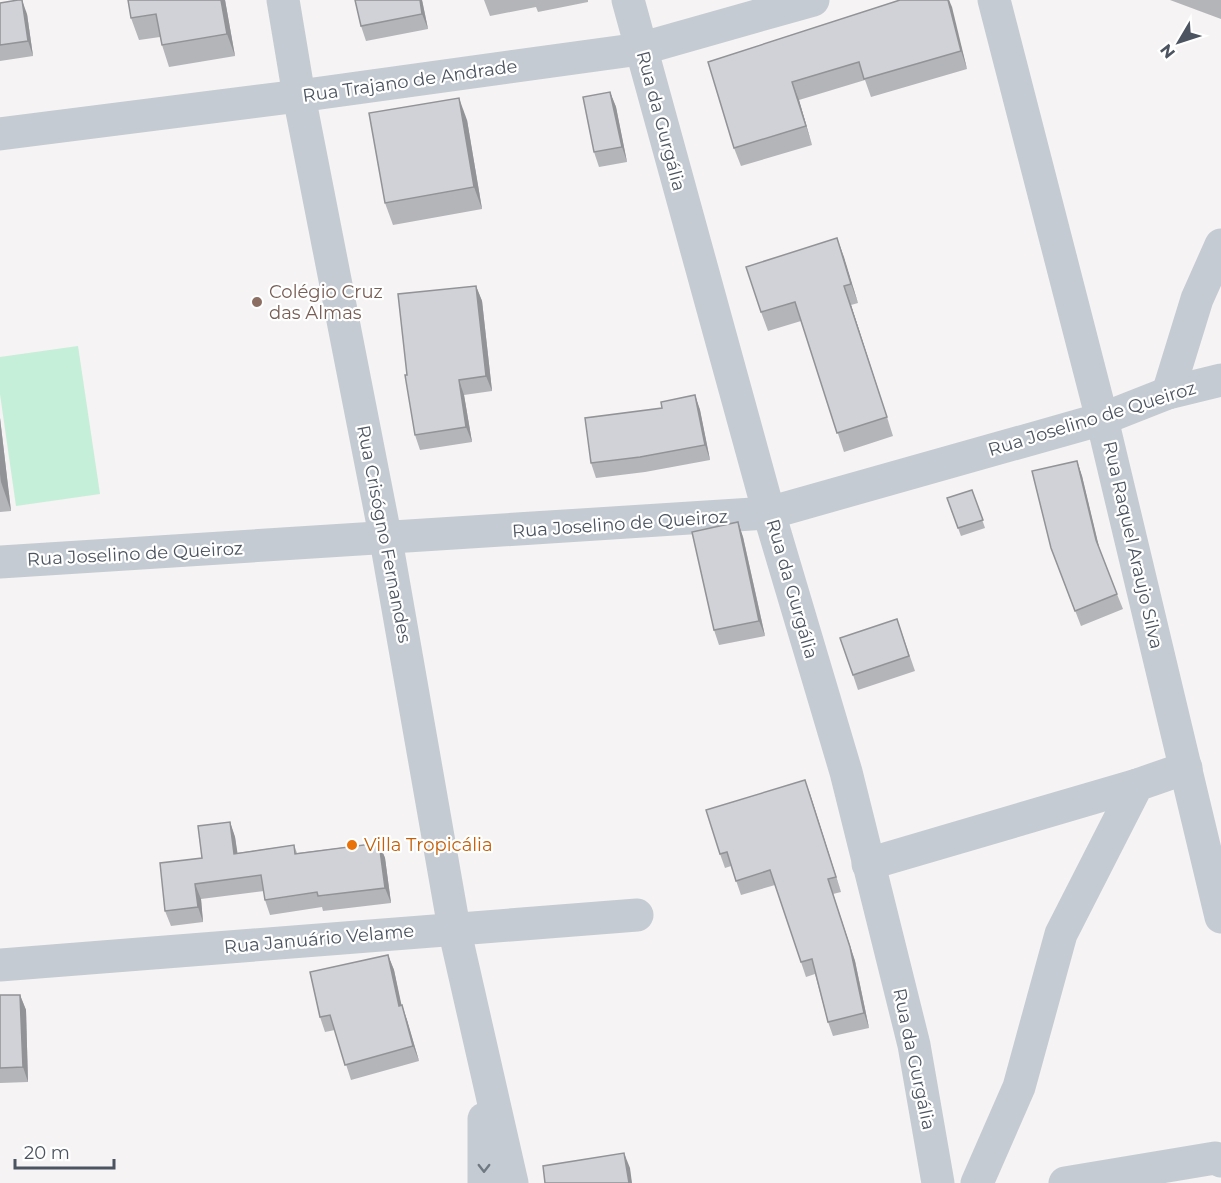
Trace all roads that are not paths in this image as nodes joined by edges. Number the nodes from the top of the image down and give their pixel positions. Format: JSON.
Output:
{"nodes":[{"id":1,"x":283,"y":0,"type":"edge"},
{"id":2,"x":627,"y":0,"type":"edge"},
{"id":3,"x":813,"y":0,"type":"edge"},
{"id":4,"x":994,"y":0,"type":"edge"},
{"id":5,"x":640,"y":49,"type":"junction"},
{"id":6,"x":299,"y":96,"type":"junction"},
{"id":7,"x":0,"y":134,"type":"edge"},
{"id":8,"x":1221,"y":244,"type":"edge"},
{"id":9,"x":1221,"y":380,"type":"edge"},
{"id":10,"x":1168,"y":393,"type":"junction"},
{"id":11,"x":1102,"y":419,"type":"junction"},
{"id":12,"x":769,"y":513,"type":"junction"},
{"id":13,"x":386,"y":540,"type":"junction"},
{"id":14,"x":0,"y":562,"type":"edge"},
{"id":15,"x":1186,"y":768,"type":"junction"},
{"id":16,"x":1137,"y":785,"type":"junction"},
{"id":17,"x":868,"y":864,"type":"junction"},
{"id":18,"x":638,"y":915,"type":"dead end"},
{"id":19,"x":1221,"y":918,"type":"edge"},
{"id":20,"x":454,"y":928,"type":"junction"},
{"id":21,"x":0,"y":965,"type":"edge"},
{"id":22,"x":484,"y":1069,"type":"junction"},
{"id":23,"x":1221,"y":1161,"type":"edge"},
{"id":24,"x":484,"y":1183,"type":"edge"},
{"id":25,"x":512,"y":1183,"type":"edge"},
{"id":26,"x":938,"y":1183,"type":"edge"},
{"id":27,"x":977,"y":1183,"type":"edge"},
{"id":28,"x":1065,"y":1183,"type":"edge"}],
"edges":[{"from":1,"to":6,"type":"street","name":"Rua Crisógno Fernandes"},
{"from":2,"to":5,"type":"street","name":"Rua da Gurgália"},
{"from":3,"to":5,"type":"street","name":"Rua Trajano de Andrade"},
{"from":4,"to":11,"type":"street","name":"Rua Raquel Araujo Silva"},
{"from":5,"to":6,"type":"street","name":"Rua Trajano de Andrade"},
{"from":5,"to":12,"type":"street","name":"Rua da Gurgália"},
{"from":6,"to":7,"type":"street","name":"Rua Trajano de Andrade"},
{"from":6,"to":13,"type":"street","name":"Rua Crisógno Fernandes"},
{"from":8,"to":10,"type":"street"},
{"from":9,"to":10,"type":"street","name":"Rua Joselino de Queiroz"},
{"from":10,"to":11,"type":"street","name":"Rua Joselino de Queiroz"},
{"from":11,"to":12,"type":"street","name":"Rua Joselino de Queiroz"},
{"from":11,"to":15,"type":"street","name":"Rua Raquel Araujo Silva"},
{"from":12,"to":13,"type":"street","name":"Rua Joselino de Queiroz"},
{"from":12,"to":17,"type":"street","name":"Rua da Gurgália"},
{"from":13,"to":14,"type":"street","name":"Rua Joselino de Queiroz"},
{"from":13,"to":20,"type":"street","name":"Rua Crisógno Fernandes"},
{"from":15,"to":16,"type":"street"},
{"from":15,"to":19,"type":"street","name":"Rua Raquel Araujo Silva"},
{"from":16,"to":17,"type":"street"},
{"from":16,"to":27,"type":"street"},
{"from":17,"to":26,"type":"street","name":"Rua da Gurgália"},
{"from":18,"to":20,"type":"street","name":"Rua Januário Velame"},
{"from":20,"to":21,"type":"street","name":"Rua Januário Velame"},
{"from":20,"to":22,"type":"street","name":"Rua Crisógno Fernandes"},
{"from":22,"to":24,"type":"street","name":"Rua Crisógno Fernandes","one_way":true},
{"from":22,"to":25,"type":"street","name":"Rua Crisógno Fernandes"},
{"from":23,"to":28,"type":"street"}]}
